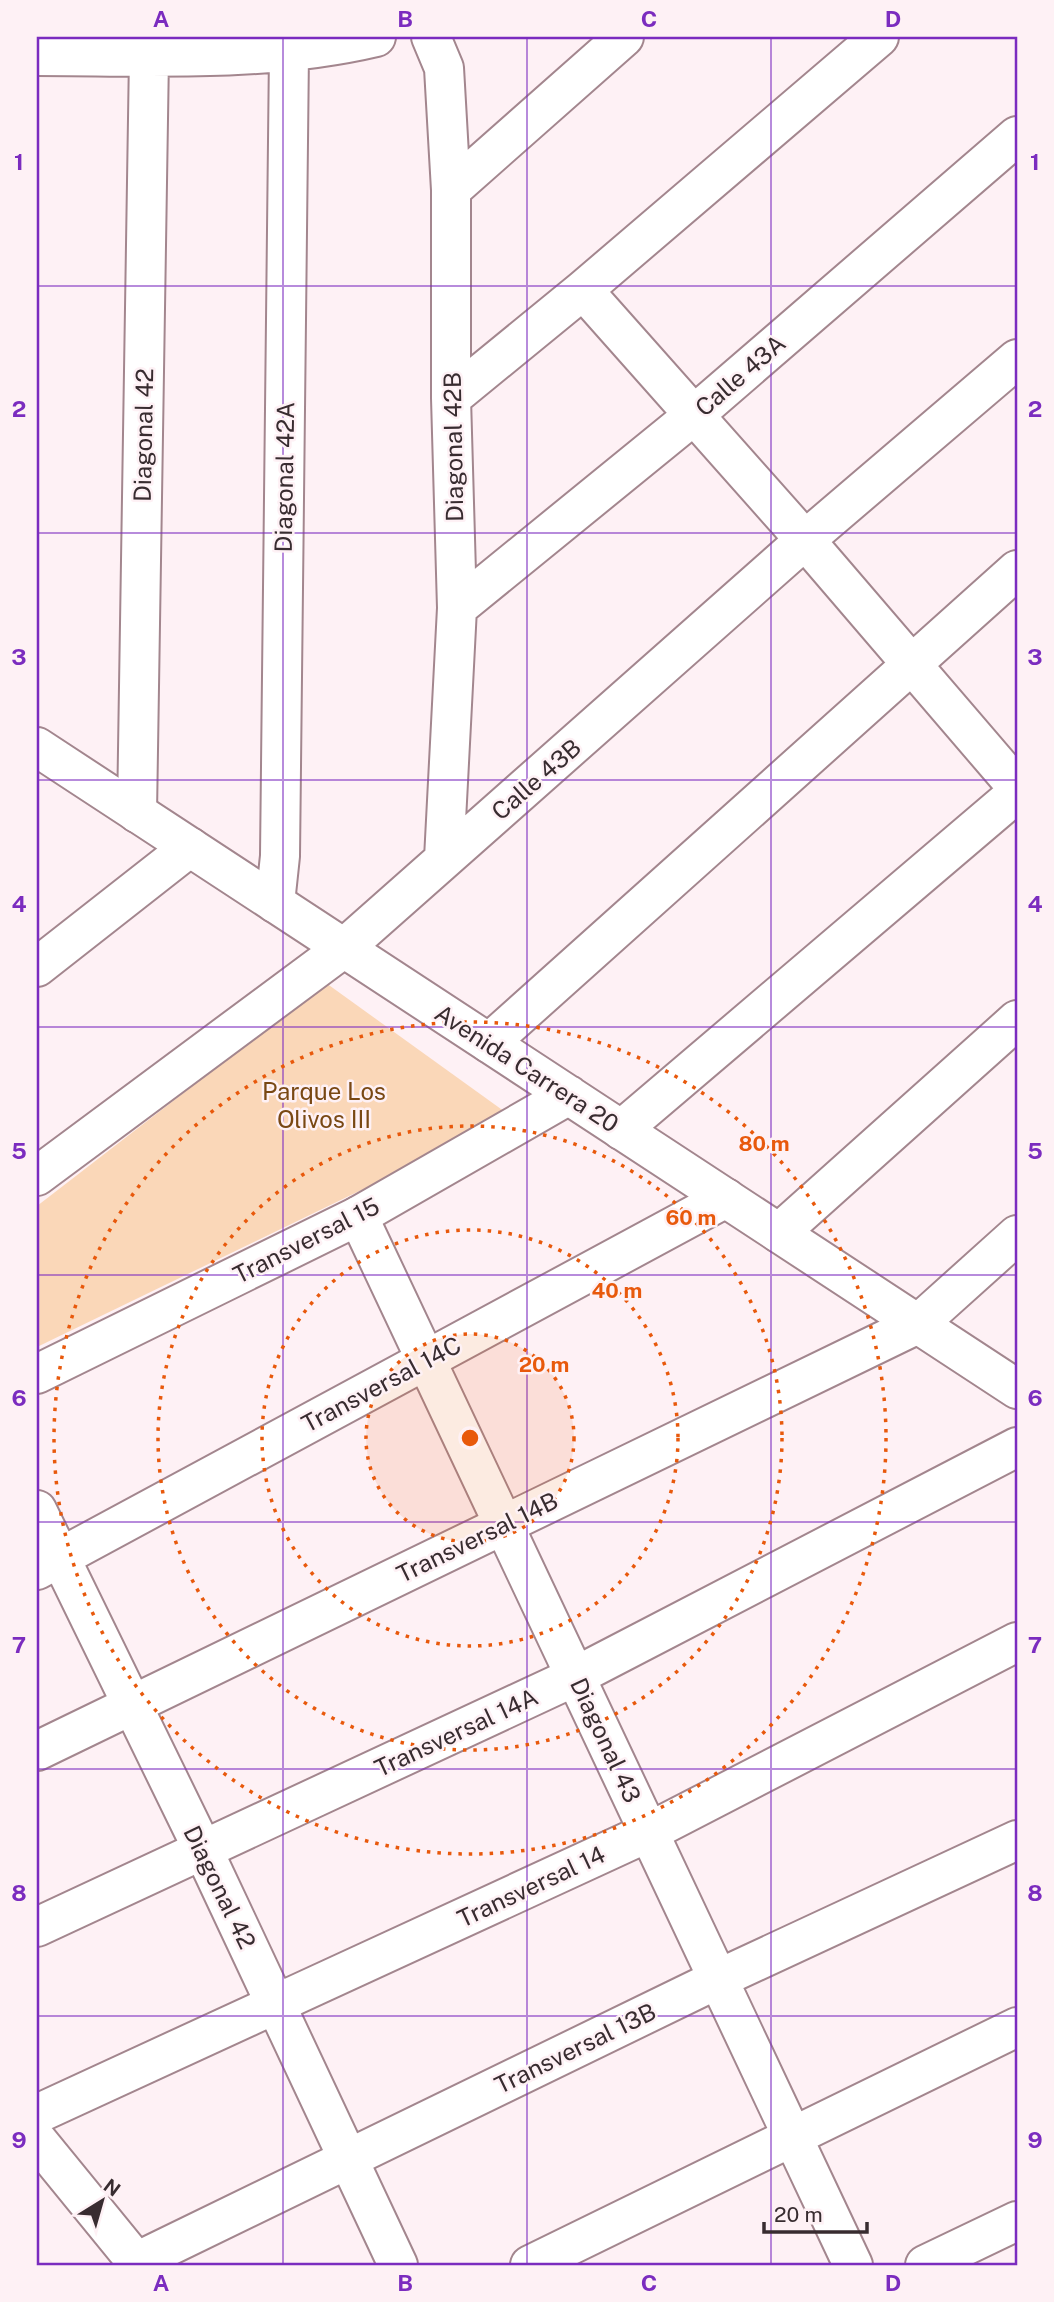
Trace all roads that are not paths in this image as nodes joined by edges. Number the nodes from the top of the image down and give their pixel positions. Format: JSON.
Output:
{"nodes":[{"id":1,"x":431,"y":37,"type":"edge"},
{"id":2,"x":624,"y":37,"type":"edge"},
{"id":3,"x":879,"y":37,"type":"edge"},
{"id":4,"x":359,"y":39,"type":"edge"},
{"id":5,"x":145,"y":47,"type":"edge"},
{"id":6,"x":289,"y":52,"type":"junction"},
{"id":7,"x":37,"y":55,"type":"edge"},
{"id":8,"x":1017,"y":136,"type":"edge"},
{"id":9,"x":452,"y":190,"type":"junction"},
{"id":10,"x":583,"y":290,"type":"junction"},
{"id":11,"x":1017,"y":359,"type":"edge"},
{"id":12,"x":451,"y":398,"type":"junction"},
{"id":13,"x":694,"y":415,"type":"junction"},
{"id":14,"x":805,"y":540,"type":"junction"},
{"id":15,"x":1017,"y":570,"type":"edge"},
{"id":16,"x":457,"y":608,"type":"junction"},
{"id":17,"x":912,"y":664,"type":"junction"},
{"id":18,"x":42,"y":758,"type":"edge"},
{"id":19,"x":1017,"y":787,"type":"edge"},
{"id":20,"x":1017,"y":793,"type":"edge"},
{"id":21,"x":137,"y":813,"type":"junction"},
{"id":22,"x":190,"y":848,"type":"junction"},
{"id":23,"x":444,"y":859,"type":"junction"},
{"id":24,"x":275,"y":903,"type":"junction"},
{"id":25,"x":344,"y":948,"type":"junction"},
{"id":26,"x":37,"y":967,"type":"edge"},
{"id":27,"x":1017,"y":1020,"type":"edge"},
{"id":28,"x":489,"y":1043,"type":"junction"},
{"id":29,"x":569,"y":1095,"type":"junction"},
{"id":30,"x":621,"y":1130,"type":"junction"},
{"id":31,"x":37,"y":1176,"type":"edge"},
{"id":32,"x":726,"y":1198,"type":"junction"},
{"id":33,"x":358,"y":1216,"type":"junction"},
{"id":34,"x":779,"y":1233,"type":"junction"},
{"id":35,"x":1017,"y":1235,"type":"edge"},
{"id":36,"x":918,"y":1324,"type":"junction"},
{"id":37,"x":426,"y":1360,"type":"junction"},
{"id":38,"x":37,"y":1374,"type":"edge"},
{"id":39,"x":1017,"y":1389,"type":"edge"},
{"id":40,"x":1017,"y":1447,"type":"edge"},
{"id":41,"x":37,"y":1510,"type":"edge"},
{"id":42,"x":504,"y":1524,"type":"junction"},
{"id":43,"x":49,"y":1564,"type":"edge"},
{"id":44,"x":1017,"y":1642,"type":"edge"},
{"id":45,"x":576,"y":1676,"type":"junction"},
{"id":46,"x":131,"y":1705,"type":"junction"},
{"id":47,"x":37,"y":1751,"type":"edge"},
{"id":48,"x":649,"y":1832,"type":"junction"},
{"id":49,"x":1017,"y":1840,"type":"edge"},
{"id":50,"x":203,"y":1850,"type":"junction"},
{"id":51,"x":37,"y":1927,"type":"edge"},
{"id":52,"x":718,"y":1979,"type":"junction"},
{"id":53,"x":276,"y":2005,"type":"junction"},
{"id":54,"x":1017,"y":2027,"type":"edge"},
{"id":55,"x":37,"y":2114,"type":"edge"},
{"id":56,"x":793,"y":2137,"type":"junction"},
{"id":57,"x":37,"y":2140,"type":"edge"},
{"id":58,"x":348,"y":2159,"type":"junction"},
{"id":59,"x":1017,"y":2221,"type":"edge"},
{"id":60,"x":937,"y":2263,"type":"edge"},
{"id":61,"x":137,"y":2264,"type":"edge"},
{"id":62,"x":398,"y":2265,"type":"edge"},
{"id":63,"x":530,"y":2265,"type":"edge"},
{"id":64,"x":853,"y":2265,"type":"edge"}],
"edges":[{"from":1,"to":9,"type":"street","name":"Diagonal 42B"},
{"from":2,"to":9,"type":"street"},
{"from":3,"to":10,"type":"street"},
{"from":4,"to":6,"type":"street"},
{"from":5,"to":6,"type":"street"},
{"from":5,"to":7,"type":"street"},
{"from":5,"to":21,"type":"street","name":"Diagonal 42"},
{"from":6,"to":24,"type":"street","name":"Diagonal 42A"},
{"from":8,"to":13,"type":"street","name":"Calle 43A"},
{"from":9,"to":12,"type":"street","name":"Diagonal 42B"},
{"from":10,"to":12,"type":"street"},
{"from":10,"to":13,"type":"street"},
{"from":11,"to":14,"type":"street","name":"Calle 43B"},
{"from":12,"to":16,"type":"street","name":"Diagonal 42B"},
{"from":13,"to":14,"type":"street"},
{"from":13,"to":16,"type":"street","name":"Calle 43A"},
{"from":14,"to":17,"type":"street"},
{"from":14,"to":23,"type":"street","name":"Calle 43B"},
{"from":15,"to":17,"type":"street"},
{"from":16,"to":23,"type":"street","name":"Diagonal 42B"},
{"from":17,"to":19,"type":"street"},
{"from":17,"to":28,"type":"street"},
{"from":18,"to":21,"type":"street","name":"Avenida Carrera 20"},
{"from":20,"to":30,"type":"street"},
{"from":21,"to":22,"type":"street","name":"Avenida Carrera 20"},
{"from":22,"to":24,"type":"street","name":"Avenida Carrera 20"},
{"from":22,"to":26,"type":"street"},
{"from":23,"to":25,"type":"street","name":"Calle 43B"},
{"from":24,"to":25,"type":"street","name":"Avenida Carrera 20"},
{"from":25,"to":28,"type":"street","name":"Avenida Carrera 20"},
{"from":25,"to":31,"type":"street","name":"Calle 43B"},
{"from":27,"to":34,"type":"street"},
{"from":28,"to":29,"type":"street","name":"Avenida Carrera 20"},
{"from":29,"to":30,"type":"street","name":"Avenida Carrera 20"},
{"from":29,"to":33,"type":"street","name":"Transversal 15"},
{"from":30,"to":32,"type":"street","name":"Avenida Carrera 20"},
{"from":32,"to":34,"type":"street","name":"Avenida Carrera 20"},
{"from":32,"to":37,"type":"street","name":"Transversal 14C"},
{"from":33,"to":37,"type":"street","name":"Diagonal 43"},
{"from":33,"to":38,"type":"street","name":"Transversal 15"},
{"from":34,"to":36,"type":"street","name":"Avenida Carrera 20"},
{"from":35,"to":36,"type":"street","name":"Transversal 14B"},
{"from":36,"to":39,"type":"street","name":"Avenida Carrera 20"},
{"from":36,"to":42,"type":"street","name":"Transversal 14B"},
{"from":37,"to":42,"type":"street","name":"Diagonal 43"},
{"from":37,"to":43,"type":"street","name":"Transversal 14C"},
{"from":40,"to":45,"type":"street","name":"Transversal 14A"},
{"from":41,"to":43,"type":"street","name":"Diagonal 42"},
{"from":42,"to":45,"type":"street","name":"Diagonal 43"},
{"from":42,"to":46,"type":"street","name":"Transversal 14B"},
{"from":43,"to":46,"type":"street","name":"Diagonal 42"},
{"from":44,"to":48,"type":"street","name":"Transversal 14"},
{"from":45,"to":48,"type":"street","name":"Diagonal 43"},
{"from":45,"to":50,"type":"street","name":"Transversal 14A"},
{"from":46,"to":47,"type":"street","name":"Transversal 14B"},
{"from":46,"to":50,"type":"street","name":"Diagonal 42"},
{"from":48,"to":52,"type":"street","name":"Diagonal 43"},
{"from":48,"to":53,"type":"street","name":"Transversal 14"},
{"from":49,"to":52,"type":"street","name":"Transversal 13B"},
{"from":50,"to":51,"type":"street","name":"Transversal 14A"},
{"from":50,"to":53,"type":"street","name":"Diagonal 42"},
{"from":52,"to":56,"type":"street","name":"Diagonal 43"},
{"from":52,"to":58,"type":"street","name":"Transversal 13B"},
{"from":53,"to":55,"type":"street","name":"Transversal 14"},
{"from":53,"to":58,"type":"street","name":"Diagonal 42"},
{"from":54,"to":56,"type":"street"},
{"from":56,"to":63,"type":"street"},
{"from":56,"to":64,"type":"street","name":"Diagonal 43"},
{"from":57,"to":61,"type":"street"},
{"from":58,"to":61,"type":"street","name":"Transversal 13B"},
{"from":58,"to":62,"type":"street","name":"Diagonal 42"},
{"from":59,"to":60,"type":"street"}]}
